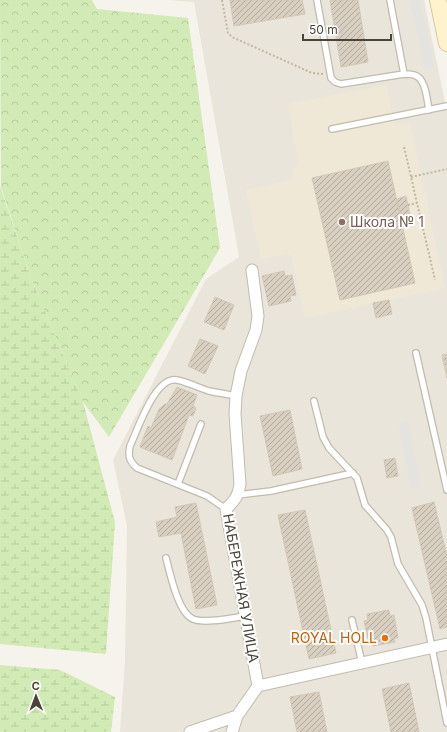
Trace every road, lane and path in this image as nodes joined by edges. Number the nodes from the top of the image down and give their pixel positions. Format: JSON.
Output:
{"nodes":[{"id":1,"x":222,"y":0,"type":"edge"},
{"id":2,"x":317,"y":0,"type":"edge"},
{"id":3,"x":390,"y":0,"type":"edge"},
{"id":4,"x":438,"y":0,"type":"edge"},
{"id":5,"x":447,"y":43,"type":"edge"},
{"id":6,"x":330,"y":73,"type":"junction"},
{"id":7,"x":404,"y":74,"type":"junction"},
{"id":8,"x":447,"y":106,"type":"edge"},
{"id":9,"x":429,"y":110,"type":"junction"},
{"id":10,"x":332,"y":129,"type":"dead end"},
{"id":11,"x":404,"y":147,"type":"dead end"},
{"id":12,"x":447,"y":169,"type":"edge"},
{"id":13,"x":411,"y":177,"type":"junction"},
{"id":14,"x":417,"y":203,"type":"junction"},
{"id":15,"x":408,"y":205,"type":"dead end"},
{"id":16,"x":252,"y":270,"type":"dead end"},
{"id":17,"x":435,"y":280,"type":"dead end"},
{"id":18,"x":416,"y":353,"type":"dead end"},
{"id":19,"x":236,"y":396,"type":"junction"},
{"id":20,"x":314,"y":401,"type":"dead end"},
{"id":21,"x":201,"y":424,"type":"dead end"},
{"id":22,"x":353,"y":473,"type":"junction"},
{"id":23,"x":178,"y":484,"type":"junction"},
{"id":24,"x":447,"y":490,"type":"edge"},
{"id":25,"x":238,"y":495,"type":"junction"},
{"id":26,"x":226,"y":509,"type":"junction"},
{"id":27,"x":166,"y":558,"type":"dead end"},
{"id":28,"x":245,"y":616,"type":"junction"},
{"id":29,"x":352,"y":620,"type":"dead end"},
{"id":30,"x":447,"y":644,"type":"edge"},
{"id":31,"x":431,"y":647,"type":"junction"},
{"id":32,"x":362,"y":663,"type":"junction"},
{"id":33,"x":258,"y":686,"type":"junction"},
{"id":34,"x":237,"y":716,"type":"junction"},
{"id":35,"x":447,"y":723,"type":"edge"},
{"id":36,"x":190,"y":732,"type":"edge"},
{"id":37,"x":232,"y":732,"type":"edge"}],
"edges":[{"from":1,"to":6,"type":"path"},
{"from":2,"to":6,"type":"lane"},
{"from":3,"to":7,"type":"lane"},
{"from":4,"to":5,"type":"main road"},
{"from":6,"to":7,"type":"lane"},
{"from":7,"to":9,"type":"lane"},
{"from":8,"to":9,"type":"lane"},
{"from":9,"to":10,"type":"lane"},
{"from":11,"to":13,"type":"path"},
{"from":12,"to":13,"type":"path"},
{"from":13,"to":14,"type":"path"},
{"from":14,"to":15,"type":"path"},
{"from":14,"to":17,"type":"path"},
{"from":16,"to":19,"type":"street","name":"НАБЕРЕЖНАЯ УЛИЦА"},
{"from":18,"to":24,"type":"lane"},
{"from":19,"to":23,"type":"lane"},
{"from":19,"to":25,"type":"street","name":"НАБЕРЕЖНАЯ УЛИЦА"},
{"from":20,"to":22,"type":"lane"},
{"from":21,"to":23,"type":"lane"},
{"from":22,"to":25,"type":"lane"},
{"from":22,"to":31,"type":"lane"},
{"from":23,"to":26,"type":"lane"},
{"from":25,"to":26,"type":"street","name":"НАБЕРЕЖНАЯ УЛИЦА"},
{"from":26,"to":28,"type":"street","name":"НАБЕРЕЖНАЯ УЛИЦА"},
{"from":27,"to":28,"type":"lane"},
{"from":28,"to":33,"type":"street","name":"НАБЕРЕЖНАЯ УЛИЦА"},
{"from":29,"to":32,"type":"lane"},
{"from":30,"to":31,"type":"street"},
{"from":31,"to":32,"type":"street"},
{"from":31,"to":35,"type":"lane"},
{"from":32,"to":33,"type":"street"},
{"from":33,"to":34,"type":"street"},
{"from":34,"to":36,"type":"street"},
{"from":34,"to":37,"type":"street"}]}
